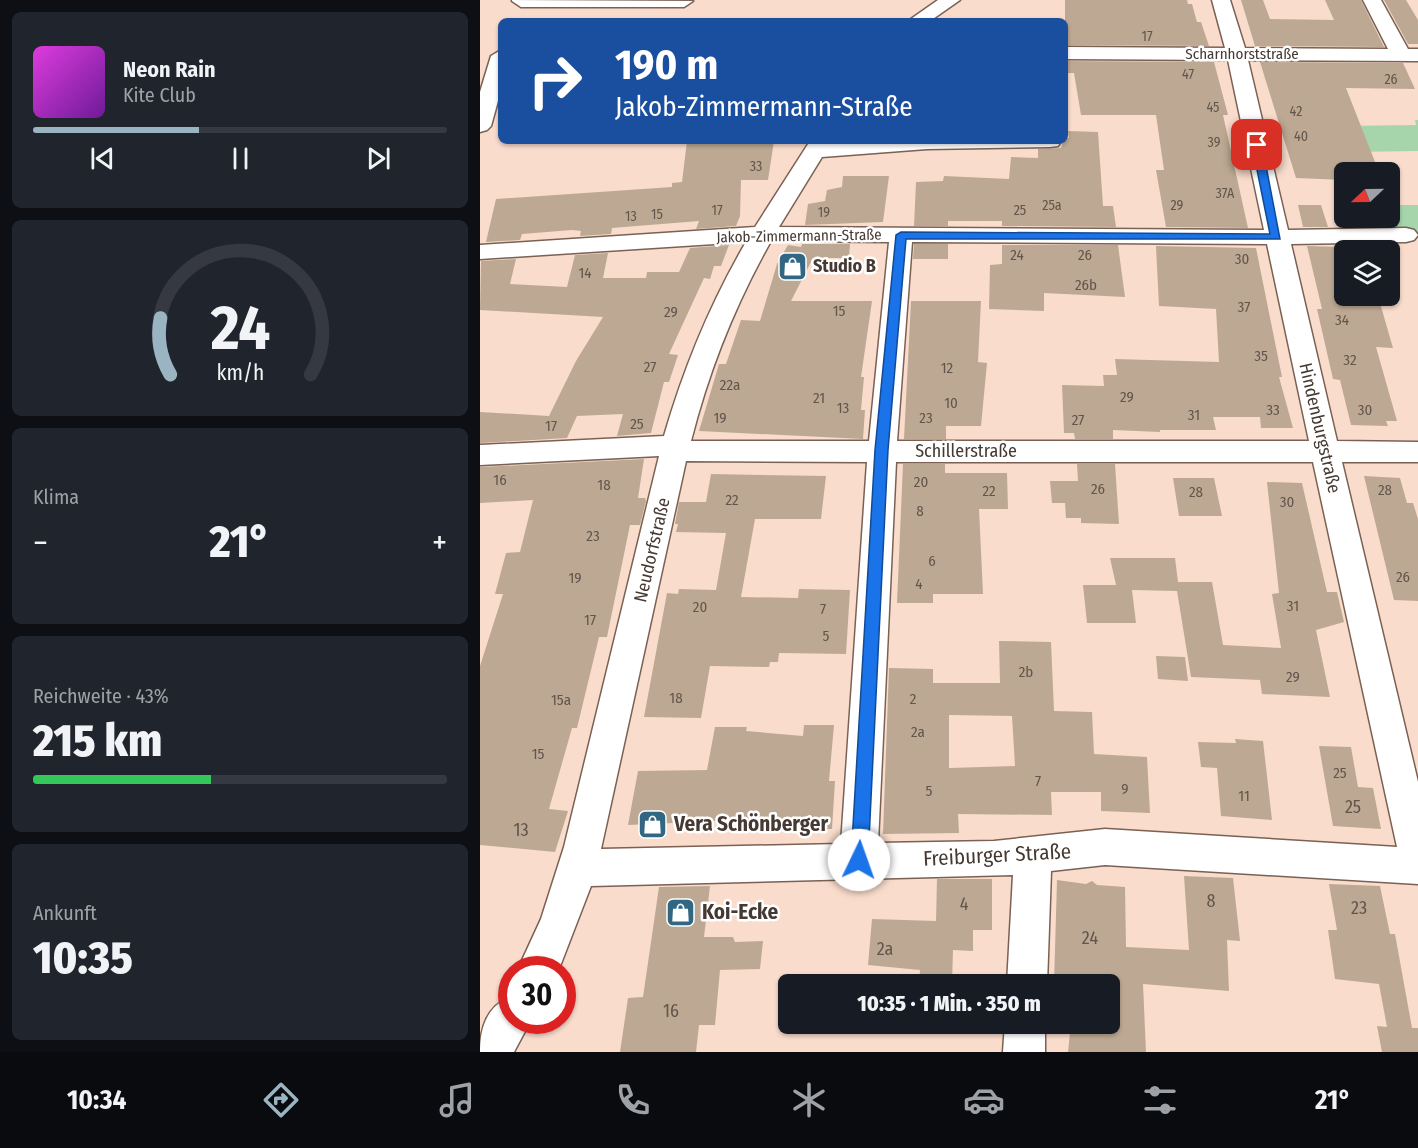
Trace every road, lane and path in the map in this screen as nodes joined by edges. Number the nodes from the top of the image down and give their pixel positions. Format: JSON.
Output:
{"nodes":[{"id":1,"x":521,"y":0,"type":"edge"},
{"id":2,"x":951,"y":0,"type":"edge"},
{"id":3,"x":1221,"y":0,"type":"edge"},
{"id":4,"x":1372,"y":0,"type":"edge"},
{"id":5,"x":684,"y":1,"type":"edge"},
{"id":6,"x":514,"y":18,"type":"edge"},
{"id":7,"x":922,"y":18,"type":"edge"},
{"id":8,"x":1068,"y":53,"type":"edge"},
{"id":9,"x":1237,"y":54,"type":"junction"},
{"id":10,"x":1409,"y":56,"type":"edge"},
{"id":11,"x":498,"y":66,"type":"edge"},
{"id":12,"x":480,"y":126,"type":"edge"},
{"id":13,"x":891,"y":144,"type":"edge"},
{"id":14,"x":818,"y":146,"type":"edge"},
{"id":15,"x":761,"y":234,"type":"junction"},
{"id":16,"x":901,"y":235,"type":"junction"},
{"id":17,"x":1406,"y":235,"type":"dead end"},
{"id":18,"x":1276,"y":237,"type":"junction"},
{"id":19,"x":480,"y":252,"type":"edge"},
{"id":20,"x":882,"y":450,"type":"junction"},
{"id":21,"x":674,"y":451,"type":"junction"},
{"id":22,"x":1326,"y":452,"type":"junction"},
{"id":23,"x":1418,"y":452,"type":"edge"},
{"id":24,"x":480,"y":455,"type":"edge"},
{"id":25,"x":1033,"y":854,"type":"junction"},
{"id":26,"x":1418,"y":857,"type":"edge"},
{"id":27,"x":859,"y":860,"type":"junction"},
{"id":28,"x":1418,"y":866,"type":"edge"},
{"id":29,"x":576,"y":868,"type":"junction"},
{"id":30,"x":545,"y":956,"type":"edge"},
{"id":31,"x":1027,"y":974,"type":"edge"},
{"id":32,"x":502,"y":1034,"type":"edge"},
{"id":33,"x":1025,"y":1034,"type":"edge"},
{"id":34,"x":491,"y":1052,"type":"edge"},
{"id":35,"x":1024,"y":1052,"type":"edge"}],
"edges":[{"from":1,"to":5,"type":"street"},
{"from":1,"to":6,"type":"street"},
{"from":2,"to":7,"type":"street"},
{"from":3,"to":9,"type":"street","name":"Hindenburgstraße"},
{"from":4,"to":10,"type":"street"},
{"from":8,"to":9,"type":"street","name":"Scharnhorststraße"},
{"from":9,"to":10,"type":"street","name":"Scharnhorststraße"},
{"from":9,"to":18,"type":"street","name":"Hindenburgstraße"},
{"from":11,"to":12,"type":"street"},
{"from":13,"to":14,"type":"street","name":"Neudorfstraße"},
{"from":14,"to":15,"type":"street","name":"Neudorfstraße"},
{"from":15,"to":16,"type":"street","name":"Jakob-Zimmermann-Straße"},
{"from":15,"to":19,"type":"street","name":"Jakob-Zimmermann-Straße"},
{"from":15,"to":21,"type":"street","name":"Neudorfstraße"},
{"from":16,"to":18,"type":"street","name":"Jakob-Zimmermann-Straße"},
{"from":16,"to":20,"type":"street"},
{"from":17,"to":18,"type":"street","name":"Jakob-Zimmermann-Straße"},
{"from":18,"to":22,"type":"street","name":"Hindenburgstraße"},
{"from":20,"to":21,"type":"street","name":"Schillerstraße"},
{"from":20,"to":22,"type":"street","name":"Schillerstraße"},
{"from":20,"to":27,"type":"street"},
{"from":21,"to":24,"type":"street","name":"Schillerstraße"},
{"from":21,"to":29,"type":"street","name":"Neudorfstraße"},
{"from":22,"to":23,"type":"street","name":"Schillerstraße"},
{"from":22,"to":26,"type":"street","name":"Hindenburgstraße"},
{"from":25,"to":27,"type":"street","name":"Freiburger Straße"},
{"from":25,"to":28,"type":"street","name":"Freiburger Straße"},
{"from":25,"to":31,"type":"street"},
{"from":27,"to":29,"type":"street","name":"Freiburger Straße"},
{"from":29,"to":30,"type":"street","name":"Neudorfstraße"},
{"from":32,"to":34,"type":"street"},
{"from":33,"to":35,"type":"street"}]}
